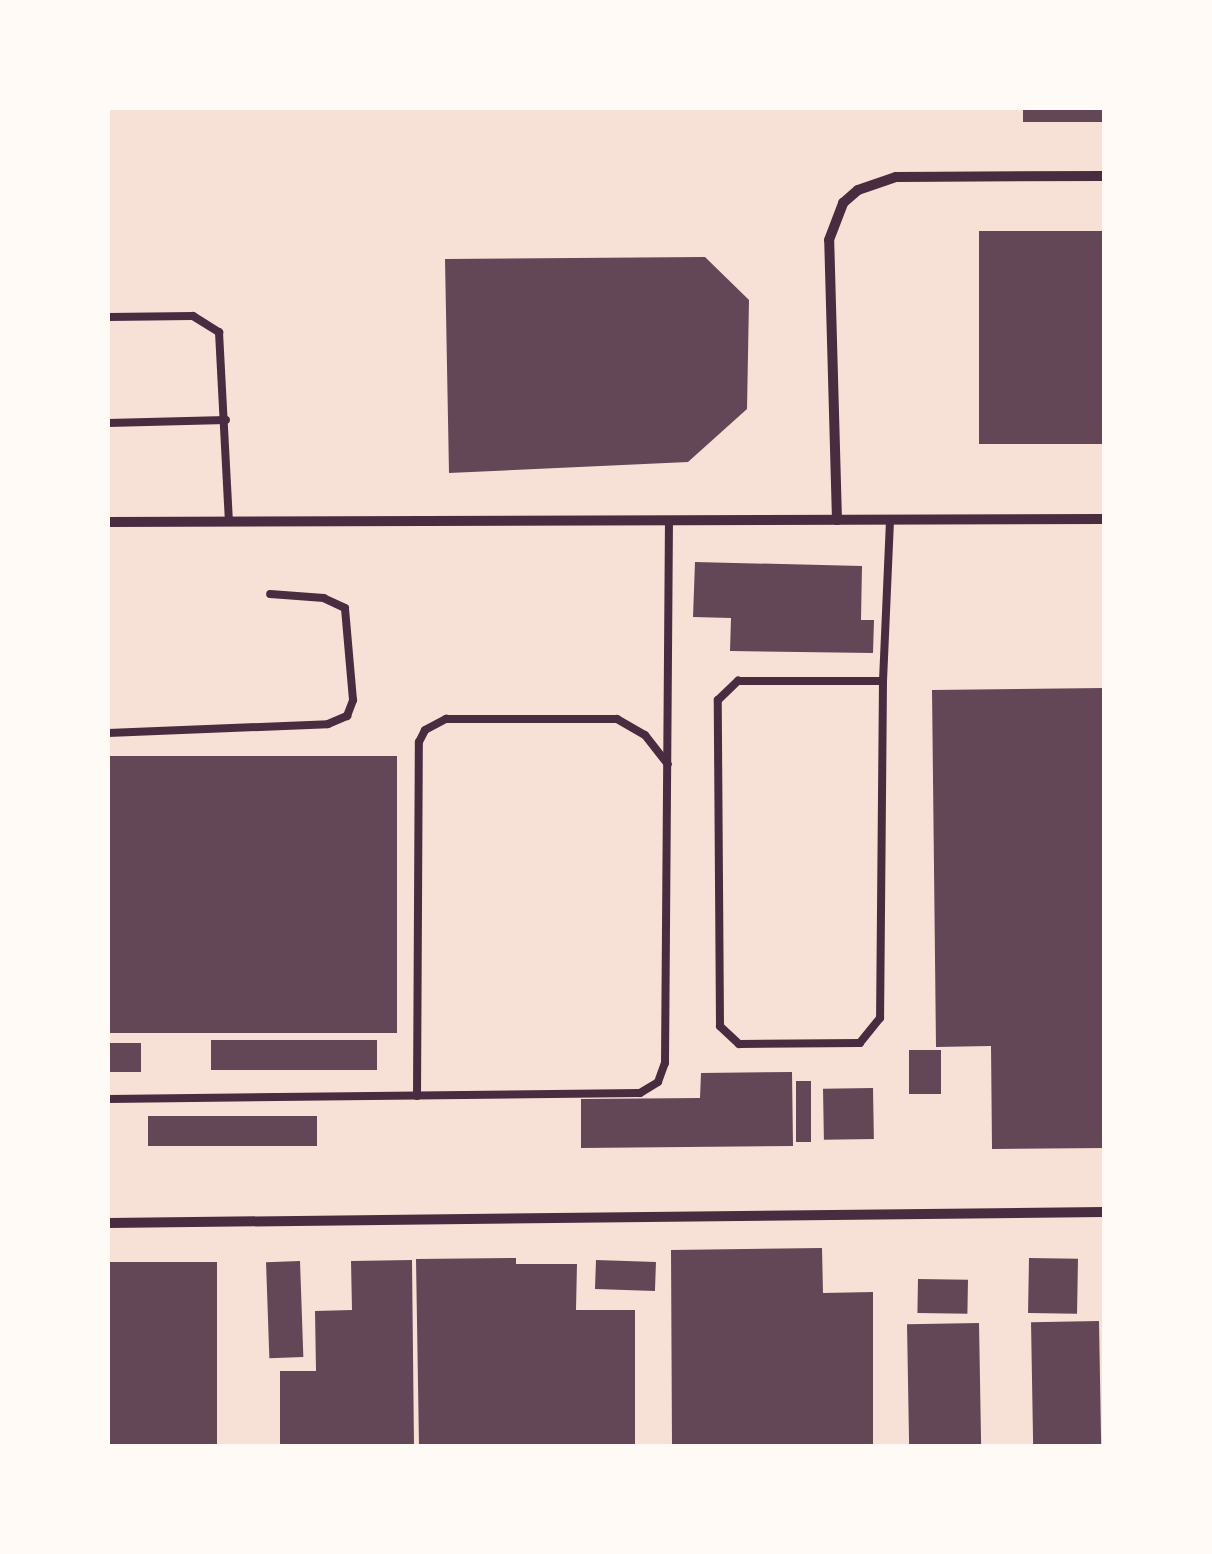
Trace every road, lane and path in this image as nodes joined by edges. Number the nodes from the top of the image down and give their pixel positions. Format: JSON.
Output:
{"nodes":[{"id":1,"x":1104,"y":176,"type":"edge"},
{"id":2,"x":108,"y":318,"type":"edge"},
{"id":3,"x":226,"y":420,"type":"junction"},
{"id":4,"x":108,"y":422,"type":"edge"},
{"id":5,"x":1104,"y":519,"type":"edge"},
{"id":6,"x":669,"y":520,"type":"junction"},
{"id":7,"x":837,"y":520,"type":"junction"},
{"id":8,"x":890,"y":520,"type":"junction"},
{"id":9,"x":108,"y":522,"type":"edge"},
{"id":10,"x":228,"y":522,"type":"junction"},
{"id":11,"x":270,"y":594,"type":"dead end"},
{"id":12,"x":883,"y":681,"type":"junction"},
{"id":13,"x":108,"y":734,"type":"edge"},
{"id":14,"x":668,"y":764,"type":"junction"},
{"id":15,"x":417,"y":1096,"type":"junction"},
{"id":16,"x":108,"y":1099,"type":"edge"},
{"id":17,"x":1104,"y":1212,"type":"edge"},
{"id":18,"x":108,"y":1223,"type":"edge"}],
"edges":[{"from":1,"to":7,"type":"street"},
{"from":2,"to":3,"type":"lane"},
{"from":3,"to":4,"type":"lane"},
{"from":3,"to":10,"type":"lane"},
{"from":5,"to":8,"type":"street"},
{"from":6,"to":7,"type":"street"},
{"from":6,"to":10,"type":"street"},
{"from":6,"to":14,"type":"lane"},
{"from":7,"to":8,"type":"street"},
{"from":8,"to":12,"type":"lane"},
{"from":9,"to":10,"type":"street"},
{"from":11,"to":13,"type":"lane"},
{"from":12,"to":12,"type":"lane"},
{"from":14,"to":15,"type":"lane"},
{"from":14,"to":15,"type":"lane"},
{"from":15,"to":16,"type":"lane"},
{"from":17,"to":18,"type":"street"}]}
